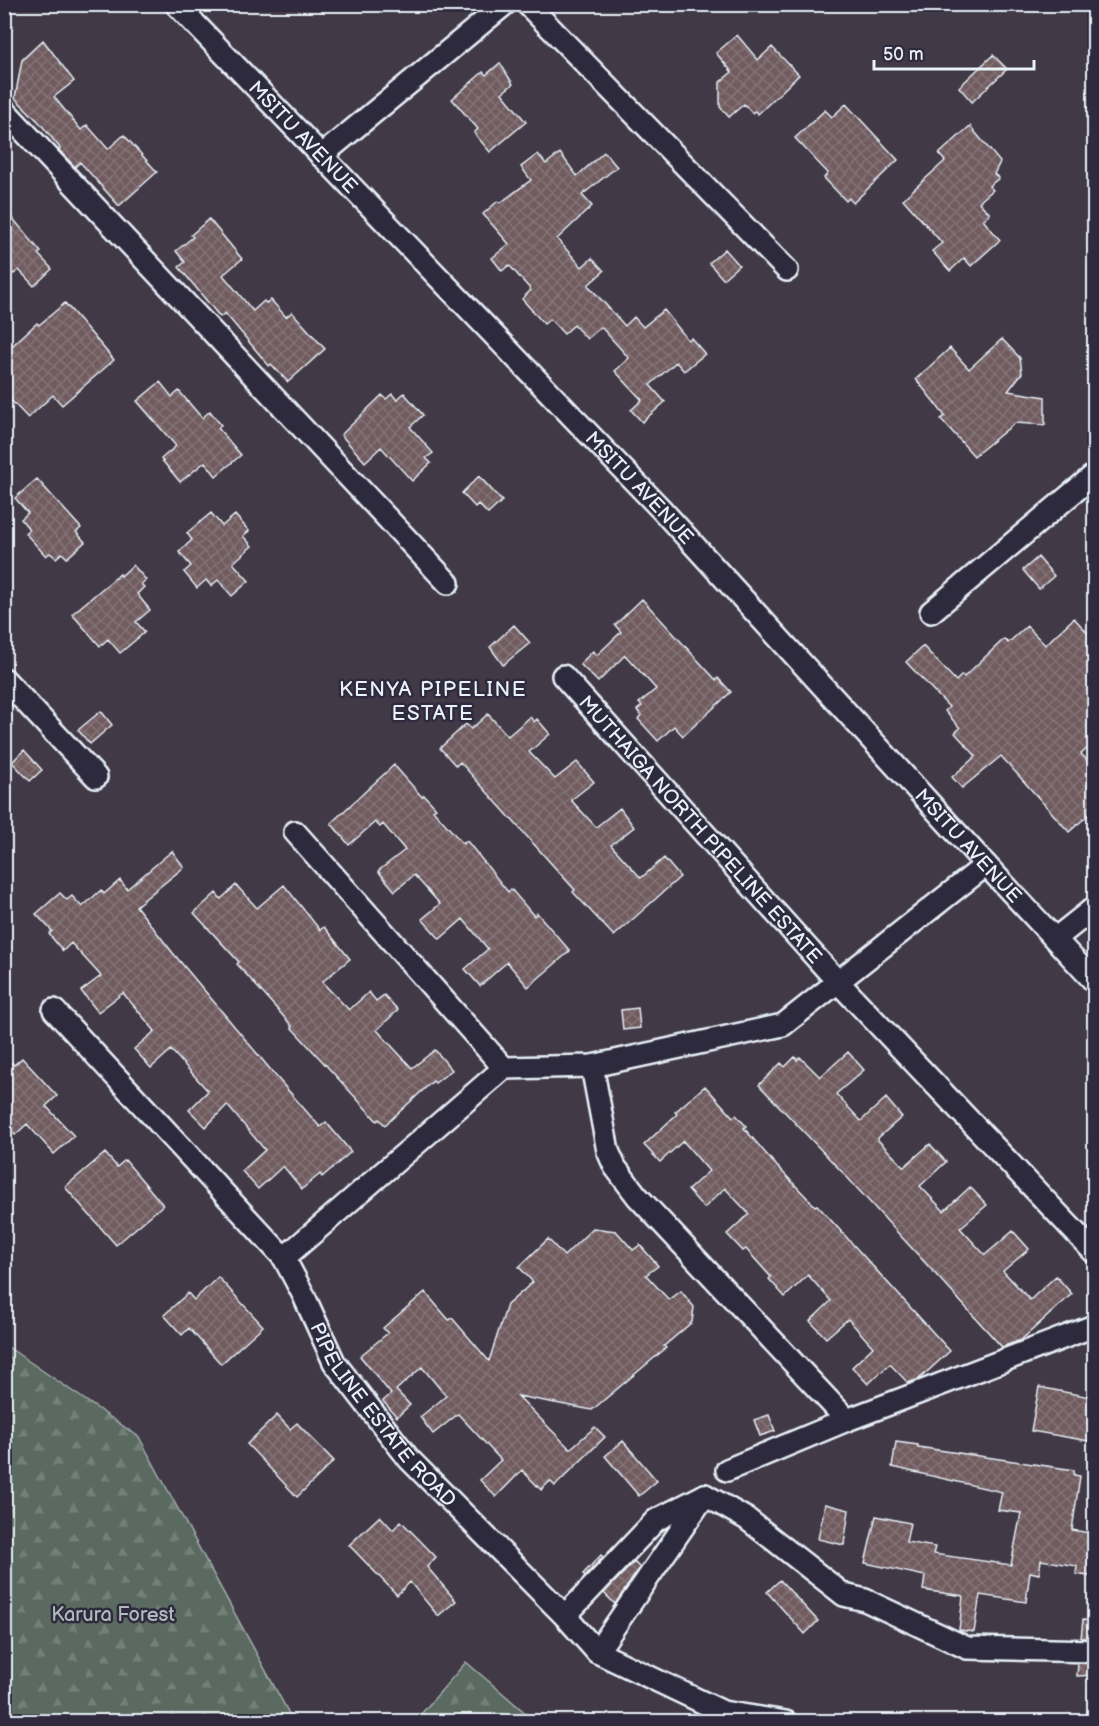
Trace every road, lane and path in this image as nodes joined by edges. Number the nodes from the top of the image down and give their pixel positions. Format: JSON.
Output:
{"nodes":[{"id":1,"x":176,"y":4,"type":"edge"},
{"id":2,"x":505,"y":4,"type":"edge"},
{"id":3,"x":527,"y":4,"type":"edge"},
{"id":4,"x":4,"y":110,"type":"edge"},
{"id":5,"x":321,"y":156,"type":"junction"},
{"id":6,"x":787,"y":270,"type":"dead end"},
{"id":7,"x":1095,"y":475,"type":"edge"},
{"id":8,"x":448,"y":583,"type":"dead end"},
{"id":9,"x":931,"y":612,"type":"dead end"},
{"id":10,"x":563,"y":676,"type":"dead end"},
{"id":11,"x":4,"y":679,"type":"edge"},
{"id":12,"x":96,"y":777,"type":"dead end"},
{"id":13,"x":295,"y":832,"type":"dead end"},
{"id":14,"x":986,"y":866,"type":"junction"},
{"id":15,"x":1095,"y":908,"type":"edge"},
{"id":16,"x":1055,"y":939,"type":"junction"},
{"id":17,"x":1095,"y":981,"type":"edge"},
{"id":18,"x":838,"y":982,"type":"junction"},
{"id":19,"x":54,"y":1010,"type":"dead end"},
{"id":20,"x":592,"y":1066,"type":"junction"},
{"id":21,"x":504,"y":1068,"type":"junction"},
{"id":22,"x":1095,"y":1252,"type":"edge"},
{"id":23,"x":284,"y":1258,"type":"junction"},
{"id":24,"x":1095,"y":1326,"type":"edge"},
{"id":25,"x":847,"y":1420,"type":"junction"},
{"id":26,"x":727,"y":1470,"type":"dead end"},
{"id":27,"x":705,"y":1495,"type":"junction"},
{"id":28,"x":566,"y":1616,"type":"junction"},
{"id":29,"x":1095,"y":1651,"type":"edge"},
{"id":30,"x":597,"y":1652,"type":"junction"},
{"id":31,"x":786,"y":1722,"type":"edge"}],
"edges":[{"from":1,"to":5,"type":"street","name":"MSITU AVENUE"},
{"from":2,"to":5,"type":"street"},
{"from":3,"to":6,"type":"street"},
{"from":4,"to":8,"type":"street"},
{"from":5,"to":14,"type":"street","name":"MSITU AVENUE"},
{"from":7,"to":9,"type":"street"},
{"from":10,"to":18,"type":"street","name":"MUTHAIGA NORTH PIPELINE ESTATE"},
{"from":11,"to":12,"type":"street"},
{"from":13,"to":21,"type":"street"},
{"from":14,"to":16,"type":"street","name":"MSITU AVENUE"},
{"from":14,"to":18,"type":"street","name":"MUTHAIGA NORTH PIPELINE ESTATE"},
{"from":15,"to":16,"type":"street"},
{"from":16,"to":17,"type":"street","name":"MSITU AVENUE"},
{"from":18,"to":20,"type":"street","name":"MUTHAIGA NORTH PIPELINE ESTATE"},
{"from":18,"to":22,"type":"street","name":"MUTHAIGA NORTH PIPELINE ESTATE"},
{"from":19,"to":23,"type":"street","name":"PIPELINE ESTATE ROAD"},
{"from":20,"to":21,"type":"street","name":"MUTHAIGA NORTH PIPELINE ESTATE"},
{"from":20,"to":25,"type":"street"},
{"from":21,"to":23,"type":"street"},
{"from":23,"to":28,"type":"street","name":"PIPELINE ESTATE ROAD"},
{"from":24,"to":25,"type":"street"},
{"from":25,"to":26,"type":"street"},
{"from":27,"to":28,"type":"street"},
{"from":27,"to":29,"type":"street"},
{"from":27,"to":30,"type":"street"},
{"from":28,"to":30,"type":"street","name":"PIPELINE ESTATE ROAD"},
{"from":30,"to":31,"type":"street","name":"PIPELINE ESTATE ROAD"}]}
